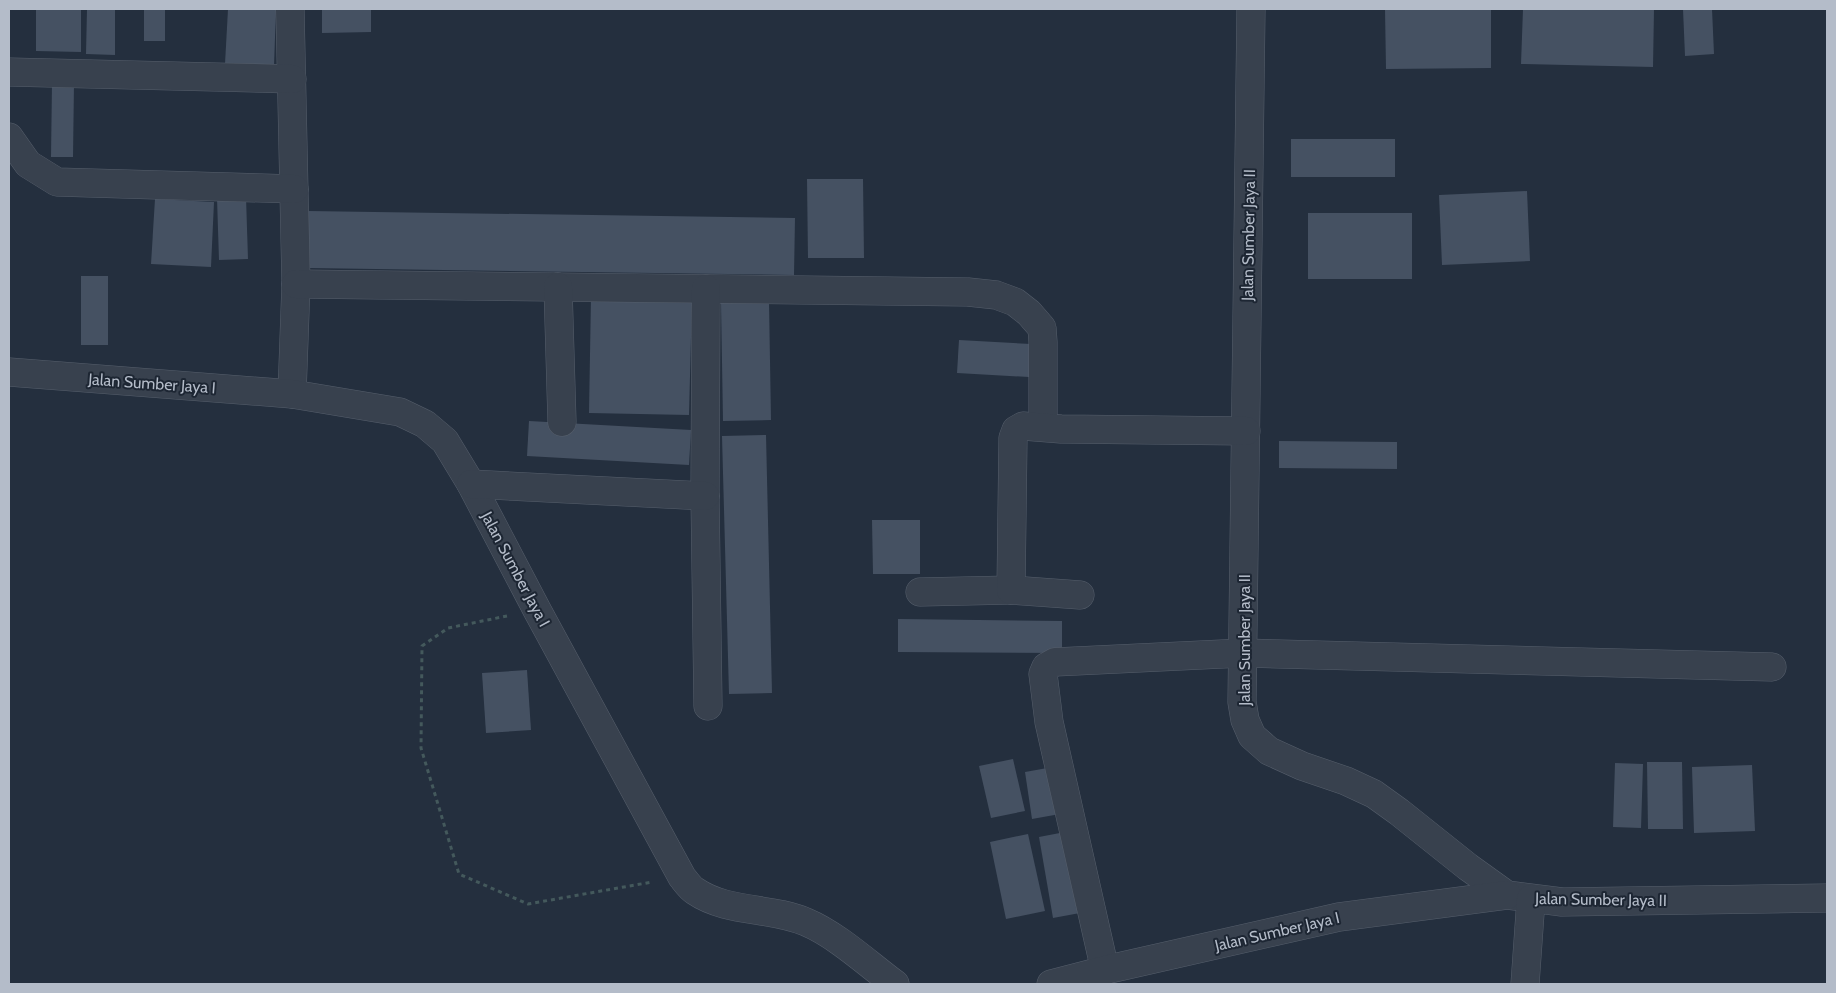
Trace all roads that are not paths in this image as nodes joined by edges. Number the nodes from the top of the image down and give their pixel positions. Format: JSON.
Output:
{"nodes":[{"id":1,"x":290,"y":9,"type":"edge"},
{"id":2,"x":1251,"y":9,"type":"edge"},
{"id":3,"x":9,"y":72,"type":"edge"},
{"id":4,"x":292,"y":79,"type":"junction"},
{"id":5,"x":9,"y":137,"type":"edge"},
{"id":6,"x":294,"y":189,"type":"junction"},
{"id":7,"x":296,"y":284,"type":"junction"},
{"id":8,"x":558,"y":287,"type":"junction"},
{"id":9,"x":706,"y":289,"type":"junction"},
{"id":10,"x":9,"y":372,"type":"edge"},
{"id":11,"x":292,"y":394,"type":"junction"},
{"id":12,"x":562,"y":422,"type":"dead end"},
{"id":13,"x":1043,"y":427,"type":"junction"},
{"id":14,"x":1246,"y":431,"type":"junction"},
{"id":15,"x":471,"y":484,"type":"junction"},
{"id":16,"x":705,"y":496,"type":"junction"},
{"id":17,"x":1011,"y":590,"type":"junction"},
{"id":18,"x":920,"y":592,"type":"dead end"},
{"id":19,"x":1080,"y":595,"type":"dead end"},
{"id":20,"x":1242,"y":653,"type":"junction"},
{"id":21,"x":1772,"y":666,"type":"dead end"},
{"id":22,"x":708,"y":706,"type":"dead end"},
{"id":23,"x":1519,"y":897,"type":"junction"},
{"id":24,"x":1827,"y":898,"type":"edge"},
{"id":25,"x":1105,"y":970,"type":"junction"},
{"id":26,"x":895,"y":984,"type":"edge"},
{"id":27,"x":1051,"y":984,"type":"edge"},
{"id":28,"x":1525,"y":984,"type":"edge"}],
"edges":[{"from":1,"to":4,"type":"street"},
{"from":2,"to":14,"type":"street","name":"Jalan Sumber Jaya II"},
{"from":3,"to":4,"type":"street"},
{"from":4,"to":6,"type":"street"},
{"from":5,"to":6,"type":"street"},
{"from":6,"to":7,"type":"street"},
{"from":7,"to":8,"type":"street"},
{"from":7,"to":11,"type":"street"},
{"from":8,"to":9,"type":"street"},
{"from":8,"to":12,"type":"street"},
{"from":9,"to":13,"type":"street"},
{"from":9,"to":16,"type":"street"},
{"from":10,"to":11,"type":"street","name":"Jalan Sumber Jaya I"},
{"from":11,"to":15,"type":"street","name":"Jalan Sumber Jaya I"},
{"from":13,"to":14,"type":"street"},
{"from":13,"to":17,"type":"street"},
{"from":14,"to":20,"type":"street","name":"Jalan Sumber Jaya II"},
{"from":15,"to":16,"type":"street"},
{"from":15,"to":26,"type":"street","name":"Jalan Sumber Jaya I"},
{"from":16,"to":22,"type":"street"},
{"from":17,"to":18,"type":"street"},
{"from":17,"to":19,"type":"street"},
{"from":20,"to":21,"type":"street"},
{"from":20,"to":23,"type":"street","name":"Jalan Sumber Jaya II"},
{"from":20,"to":25,"type":"street"},
{"from":23,"to":24,"type":"street","name":"Jalan Sumber Jaya II"},
{"from":23,"to":25,"type":"street","name":"Jalan Sumber Jaya I"},
{"from":23,"to":28,"type":"street"},
{"from":25,"to":27,"type":"street","name":"Jalan Sumber Jaya I"}]}
